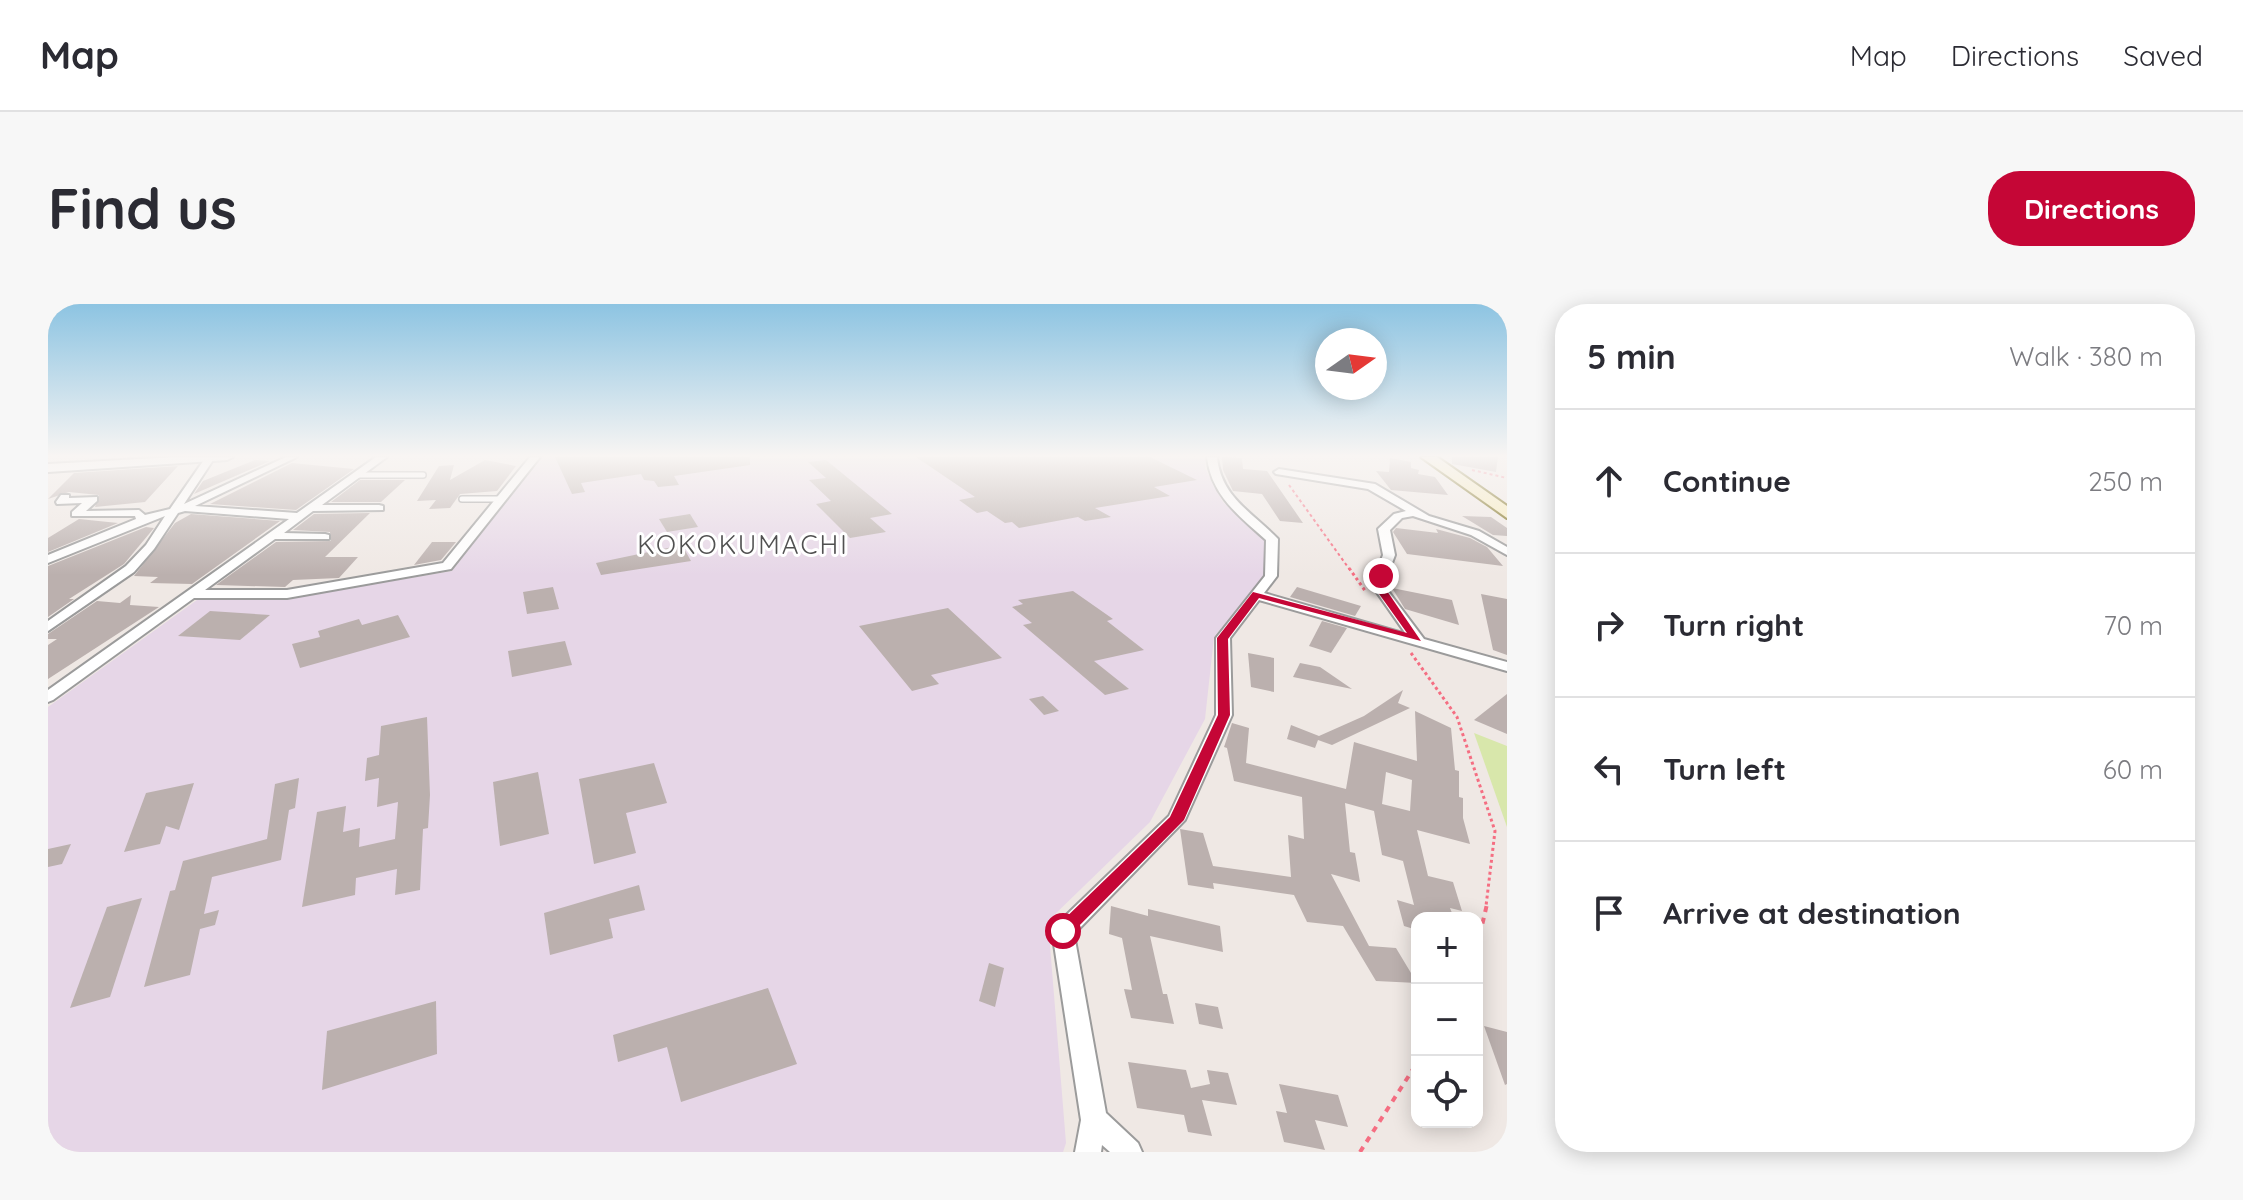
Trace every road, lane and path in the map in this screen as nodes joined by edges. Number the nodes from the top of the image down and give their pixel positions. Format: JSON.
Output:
{"nodes":[{"id":1,"x":182,"y":497,"type":"edge"},
{"id":2,"x":204,"y":497,"type":"edge"},
{"id":3,"x":327,"y":497,"type":"edge"},
{"id":4,"x":501,"y":497,"type":"edge"},
{"id":5,"x":1226,"y":497,"type":"edge"},
{"id":6,"x":1297,"y":497,"type":"edge"},
{"id":7,"x":1389,"y":497,"type":"edge"},
{"id":8,"x":1484,"y":497,"type":"edge"},
{"id":9,"x":462,"y":499,"type":"dead end"},
{"id":10,"x":499,"y":499,"type":"junction"},
{"id":11,"x":60,"y":502,"type":"dead end"},
{"id":12,"x":185,"y":508,"type":"junction"},
{"id":13,"x":310,"y":508,"type":"junction"},
{"id":14,"x":379,"y":508,"type":"dead end"},
{"id":15,"x":1415,"y":512,"type":"junction"},
{"id":16,"x":170,"y":513,"type":"junction"},
{"id":17,"x":1507,"y":513,"type":"edge"},
{"id":18,"x":298,"y":516,"type":"junction"},
{"id":19,"x":142,"y":520,"type":"junction"},
{"id":20,"x":271,"y":536,"type":"junction"},
{"id":21,"x":325,"y":537,"type":"dead end"},
{"id":22,"x":1507,"y":552,"type":"edge"},
{"id":23,"x":48,"y":559,"type":"edge"},
{"id":24,"x":194,"y":594,"type":"junction"},
{"id":25,"x":1257,"y":595,"type":"junction"},
{"id":26,"x":1368,"y":596,"type":"dead end"},
{"id":27,"x":48,"y":627,"type":"edge"},
{"id":28,"x":1395,"y":633,"type":"junction"},
{"id":29,"x":1417,"y":639,"type":"junction"},
{"id":30,"x":1507,"y":667,"type":"edge"},
{"id":31,"x":48,"y":697,"type":"edge"},
{"id":32,"x":1483,"y":920,"type":"edge"},
{"id":33,"x":1411,"y":1072,"type":"edge"},
{"id":34,"x":1094,"y":1120,"type":"junction"},
{"id":35,"x":1088,"y":1152,"type":"edge"},
{"id":36,"x":1129,"y":1152,"type":"edge"},
{"id":37,"x":1360,"y":1152,"type":"edge"}],
"edges":[{"from":1,"to":16,"type":"street"},
{"from":2,"to":12,"type":"street"},
{"from":3,"to":13,"type":"street"},
{"from":4,"to":10,"type":"street"},
{"from":5,"to":25,"type":"street"},
{"from":6,"to":26,"type":"path"},
{"from":7,"to":15,"type":"street"},
{"from":8,"to":17,"type":"main road"},
{"from":9,"to":10,"type":"lane"},
{"from":10,"to":24,"type":"street"},
{"from":11,"to":19,"type":"street"},
{"from":12,"to":16,"type":"street"},
{"from":12,"to":18,"type":"street"},
{"from":13,"to":14,"type":"street"},
{"from":13,"to":18,"type":"street"},
{"from":15,"to":22,"type":"street"},
{"from":15,"to":29,"type":"street"},
{"from":16,"to":19,"type":"street"},
{"from":16,"to":27,"type":"street"},
{"from":18,"to":20,"type":"street"},
{"from":19,"to":23,"type":"street"},
{"from":20,"to":21,"type":"street"},
{"from":20,"to":24,"type":"street"},
{"from":24,"to":31,"type":"street"},
{"from":25,"to":28,"type":"street"},
{"from":25,"to":34,"type":"street"},
{"from":28,"to":29,"type":"street"},
{"from":28,"to":32,"type":"path"},
{"from":29,"to":30,"type":"street"},
{"from":33,"to":37,"type":"path"},
{"from":34,"to":35,"type":"street"},
{"from":34,"to":36,"type":"street"}]}
